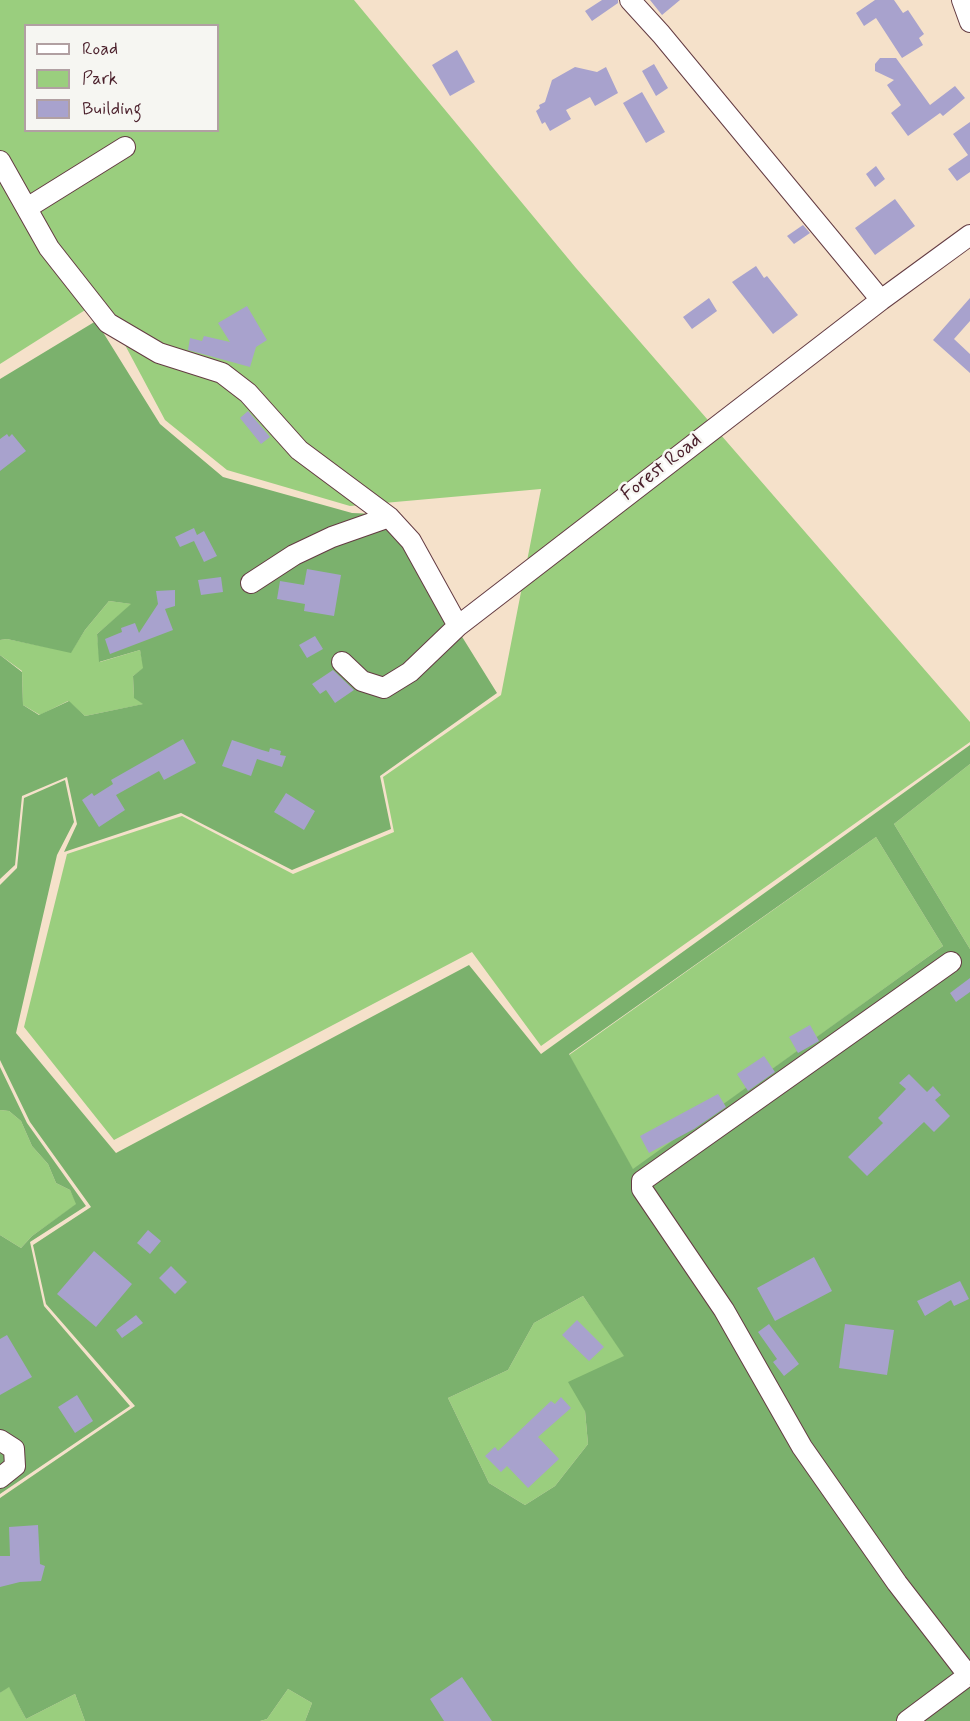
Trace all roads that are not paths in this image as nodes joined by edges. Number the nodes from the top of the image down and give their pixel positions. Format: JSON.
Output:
{"nodes":[{"id":1,"x":630,"y":0,"type":"edge"},
{"id":2,"x":962,"y":0,"type":"edge"},
{"id":3,"x":970,"y":22,"type":"edge"},
{"id":4,"x":125,"y":147,"type":"dead end"},
{"id":5,"x":0,"y":161,"type":"edge"},
{"id":6,"x":27,"y":208,"type":"junction"},
{"id":7,"x":970,"y":236,"type":"edge"},
{"id":8,"x":881,"y":300,"type":"junction"},
{"id":9,"x":389,"y":518,"type":"junction"},
{"id":10,"x":250,"y":583,"type":"dead end"},
{"id":11,"x":458,"y":626,"type":"junction"},
{"id":12,"x":342,"y":662,"type":"dead end"},
{"id":13,"x":951,"y":962,"type":"dead end"},
{"id":14,"x":0,"y":1440,"type":"edge"},
{"id":15,"x":0,"y":1478,"type":"edge"},
{"id":16,"x":969,"y":1675,"type":"edge"},
{"id":17,"x":907,"y":1721,"type":"edge"}],
"edges":[{"from":1,"to":8,"type":"street"},
{"from":2,"to":3,"type":"street"},
{"from":4,"to":6,"type":"street"},
{"from":5,"to":6,"type":"street"},
{"from":6,"to":9,"type":"street"},
{"from":7,"to":8,"type":"street","name":"Forest Road"},
{"from":8,"to":11,"type":"street","name":"Forest Road"},
{"from":9,"to":10,"type":"street"},
{"from":9,"to":11,"type":"street"},
{"from":11,"to":12,"type":"street","name":"Forest Road"},
{"from":13,"to":16,"type":"street"},
{"from":14,"to":15,"type":"street"},
{"from":16,"to":17,"type":"street"}]}
